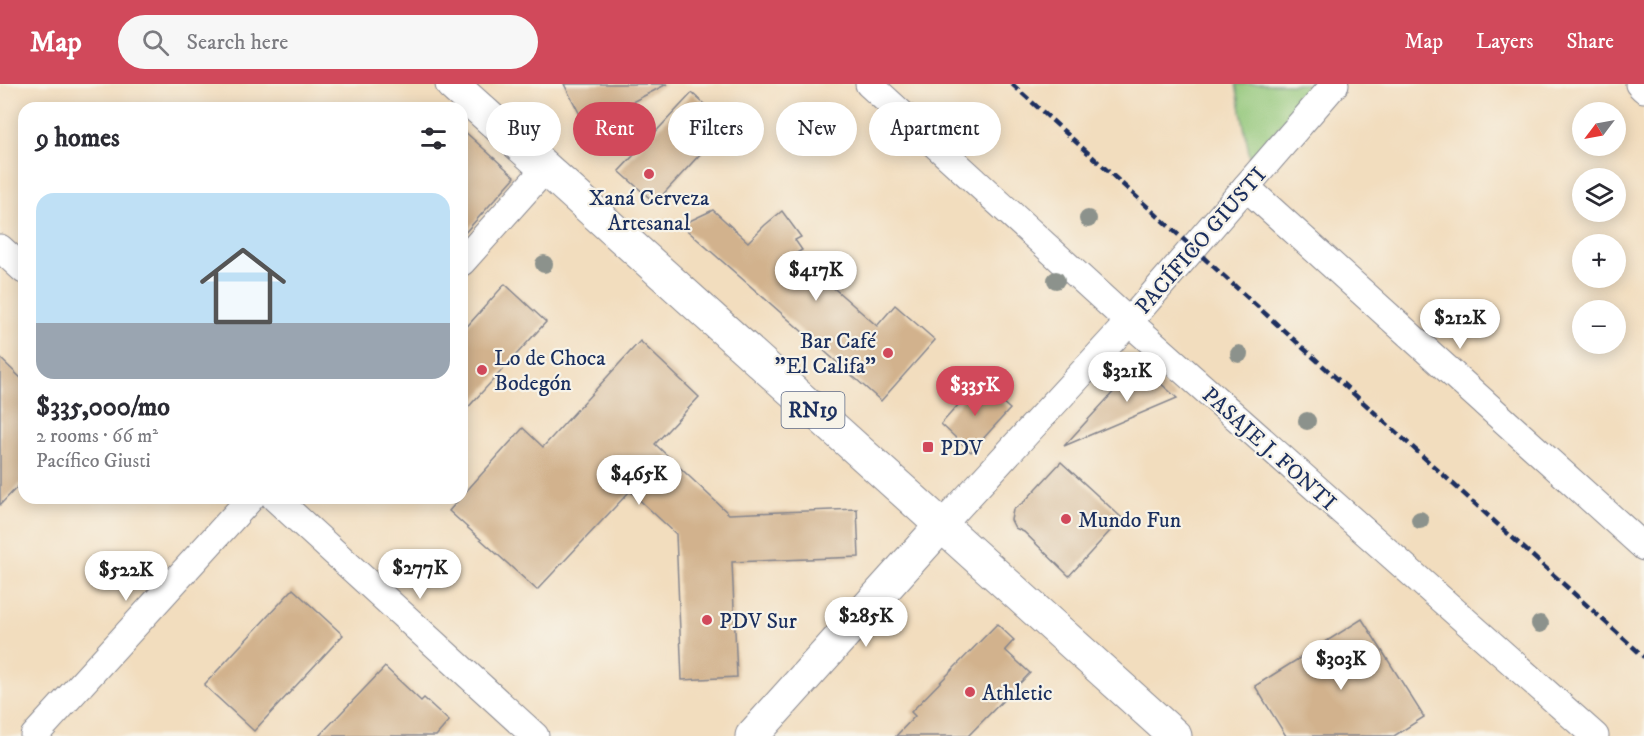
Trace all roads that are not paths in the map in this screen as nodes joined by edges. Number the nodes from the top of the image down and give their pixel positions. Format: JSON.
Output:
{"nodes":[{"id":1,"x":452,"y":84,"type":"edge"},
{"id":2,"x":869,"y":84,"type":"edge"},
{"id":3,"x":1335,"y":84,"type":"edge"},
{"id":4,"x":1638,"y":84,"type":"edge"},
{"id":5,"x":1644,"y":89,"type":"edge"},
{"id":6,"x":546,"y":168,"type":"junction"},
{"id":7,"x":1246,"y":187,"type":"junction"},
{"id":8,"x":0,"y":248,"type":"edge"},
{"id":9,"x":468,"y":255,"type":"edge"},
{"id":10,"x":18,"y":264,"type":"edge"},
{"id":11,"x":1129,"y":322,"type":"junction"},
{"id":12,"x":246,"y":504,"type":"edge"},
{"id":13,"x":281,"y":504,"type":"edge"},
{"id":14,"x":941,"y":526,"type":"junction"},
{"id":15,"x":1644,"y":546,"type":"edge"},
{"id":16,"x":34,"y":736,"type":"edge"},
{"id":17,"x":535,"y":736,"type":"edge"},
{"id":18,"x":752,"y":736,"type":"edge"},
{"id":19,"x":1174,"y":736,"type":"edge"},
{"id":20,"x":1594,"y":736,"type":"edge"}],
"edges":[{"from":1,"to":6,"type":"main road","number":"RN19"},
{"from":2,"to":11,"type":"street","name":"PASAJE J. FONTI"},
{"from":3,"to":7,"type":"street","name":"PACÍFICO GIUSTI"},
{"from":4,"to":5,"type":"street"},
{"from":6,"to":9,"type":"street"},
{"from":6,"to":14,"type":"main road","number":"RN19"},
{"from":7,"to":11,"type":"street","name":"PACÍFICO GIUSTI"},
{"from":7,"to":15,"type":"street"},
{"from":8,"to":10,"type":"street"},
{"from":11,"to":14,"type":"street","name":"PACÍFICO GIUSTI"},
{"from":11,"to":20,"type":"street","name":"PASAJE J. FONTI"},
{"from":12,"to":16,"type":"street"},
{"from":13,"to":17,"type":"street"},
{"from":14,"to":18,"type":"main road"},
{"from":14,"to":19,"type":"main road","number":"RN19"}]}
